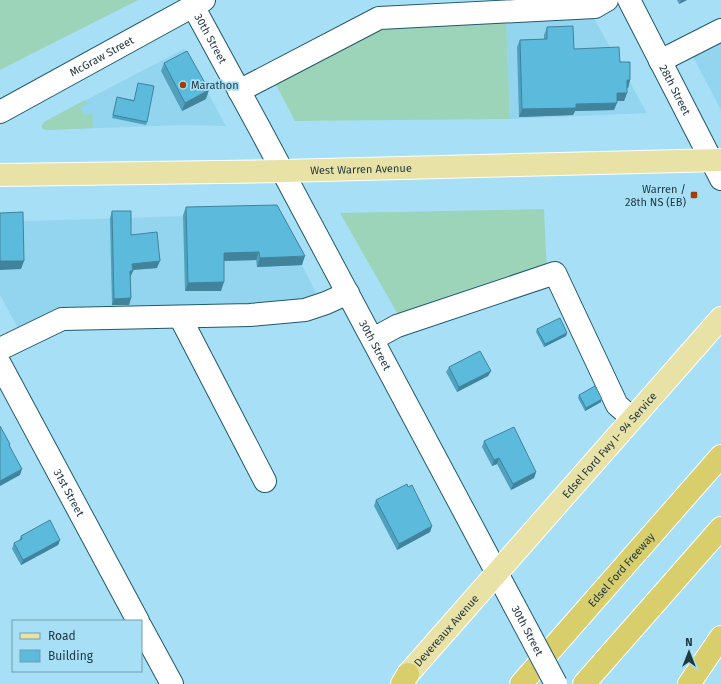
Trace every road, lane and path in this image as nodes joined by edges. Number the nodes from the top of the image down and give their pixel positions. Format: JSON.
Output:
{"nodes":[{"id":1,"x":607,"y":0,"type":"edge"},
{"id":2,"x":629,"y":0,"type":"edge"},
{"id":3,"x":198,"y":3,"type":"edge"},
{"id":4,"x":721,"y":30,"type":"edge"},
{"id":5,"x":660,"y":62,"type":"junction"},
{"id":6,"x":239,"y":91,"type":"junction"},
{"id":7,"x":0,"y":112,"type":"edge"},
{"id":8,"x":716,"y":160,"type":"edge"},
{"id":9,"x":283,"y":171,"type":"junction"},
{"id":10,"x":0,"y":175,"type":"edge"},
{"id":11,"x":721,"y":180,"type":"edge"},
{"id":12,"x":348,"y":293,"type":"junction"},
{"id":13,"x":180,"y":316,"type":"junction"},
{"id":14,"x":721,"y":318,"type":"edge"},
{"id":15,"x":373,"y":339,"type":"junction"},
{"id":16,"x":0,"y":349,"type":"edge"},
{"id":17,"x":0,"y":364,"type":"edge"},
{"id":18,"x":632,"y":418,"type":"junction"},
{"id":19,"x":721,"y":456,"type":"edge"},
{"id":20,"x":265,"y":481,"type":"dead end"},
{"id":21,"x":721,"y":528,"type":"edge"},
{"id":22,"x":497,"y":572,"type":"junction"},
{"id":23,"x":137,"y":620,"type":"edge"},
{"id":24,"x":142,"y":628,"type":"edge"},
{"id":25,"x":721,"y":637,"type":"edge"},
{"id":26,"x":400,"y":681,"type":"edge"},
{"id":27,"x":172,"y":684,"type":"edge"},
{"id":28,"x":521,"y":684,"type":"edge"},
{"id":29,"x":556,"y":684,"type":"edge"},
{"id":30,"x":584,"y":684,"type":"edge"},
{"id":31,"x":689,"y":684,"type":"edge"}],
"edges":[{"from":1,"to":6,"type":"street"},
{"from":2,"to":5,"type":"street","name":"28th Street"},
{"from":3,"to":6,"type":"street","name":"30th Street"},
{"from":3,"to":7,"type":"street","name":"McGraw Street"},
{"from":4,"to":5,"type":"street"},
{"from":5,"to":8,"type":"street","name":"28th Street"},
{"from":6,"to":9,"type":"street","name":"30th Street"},
{"from":8,"to":9,"type":"main road","name":"West Warren Avenue"},
{"from":8,"to":11,"type":"street","name":"28th Street"},
{"from":9,"to":10,"type":"main road","name":"West Warren Avenue"},
{"from":9,"to":12,"type":"street","name":"30th Street"},
{"from":12,"to":13,"type":"street"},
{"from":12,"to":15,"type":"street","name":"30th Street"},
{"from":13,"to":16,"type":"street"},
{"from":13,"to":20,"type":"street"},
{"from":14,"to":18,"type":"main road","name":"Edsel Ford Fwy I- 94 Service"},
{"from":15,"to":18,"type":"street"},
{"from":15,"to":22,"type":"street","name":"30th Street"},
{"from":17,"to":23,"type":"street","name":"31st Street"},
{"from":18,"to":22,"type":"main road","name":"Edsel Ford Fwy I- 94 Service"},
{"from":19,"to":28,"type":"highway","name":"Edsel Ford Freeway"},
{"from":21,"to":30,"type":"highway"},
{"from":22,"to":26,"type":"main road","name":"Devereaux Avenue"},
{"from":22,"to":29,"type":"street","name":"30th Street","bridge":true},
{"from":24,"to":27,"type":"street"},
{"from":25,"to":31,"type":"highway"}]}
